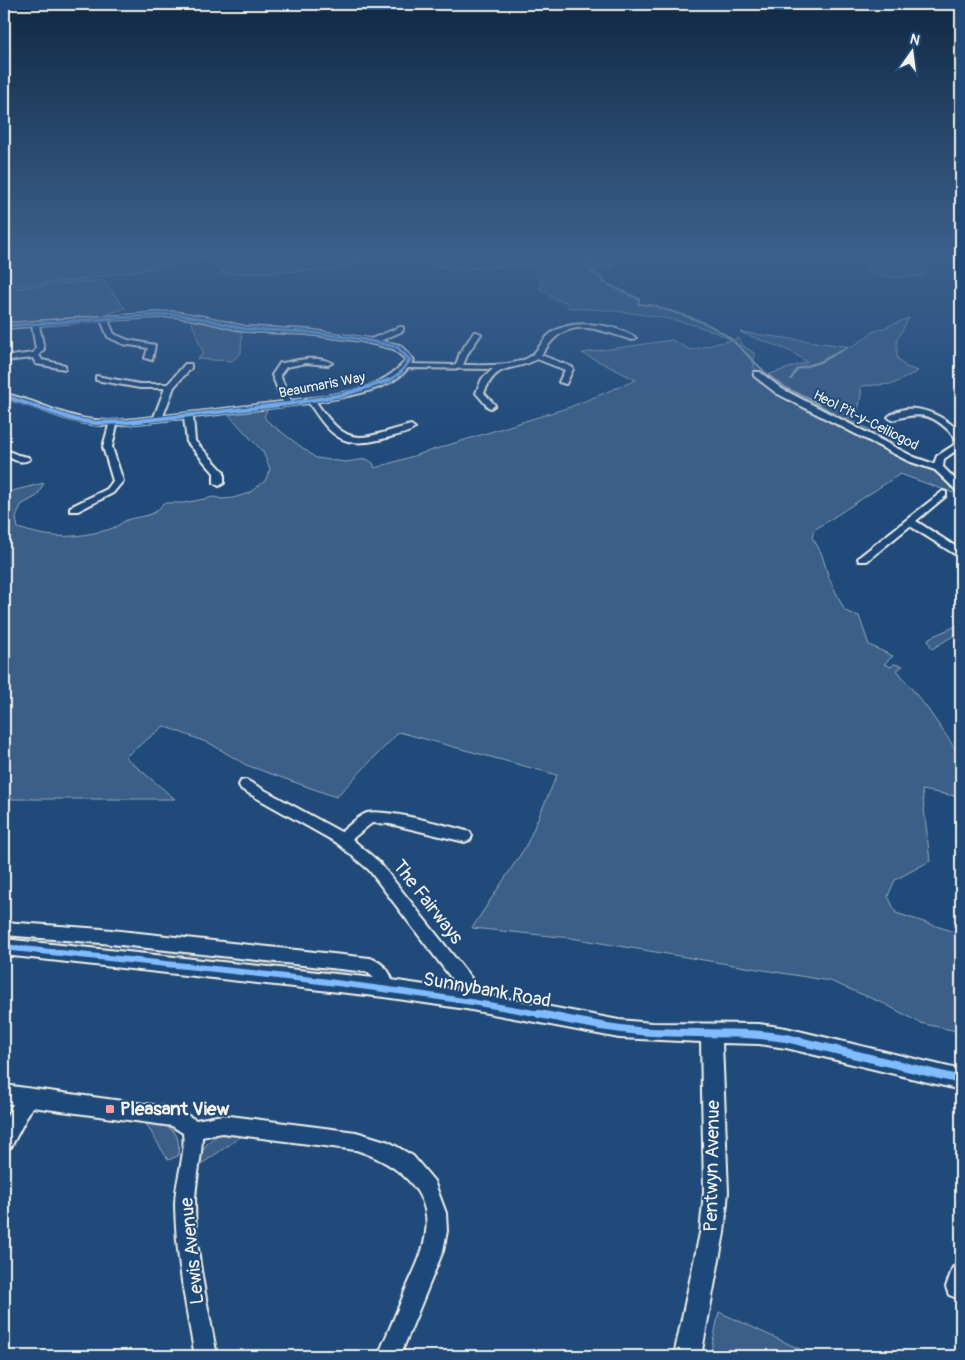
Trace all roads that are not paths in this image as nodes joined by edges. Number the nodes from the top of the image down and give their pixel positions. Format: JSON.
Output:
{"nodes":[{"id":1,"x":70,"y":320,"type":"edge"},
{"id":2,"x":105,"y":320,"type":"edge"},
{"id":3,"x":211,"y":320,"type":"edge"},
{"id":4,"x":35,"y":323,"type":"junction"},
{"id":5,"x":4,"y":326,"type":"edge"},
{"id":6,"x":400,"y":329,"type":"dead end"},
{"id":7,"x":477,"y":334,"type":"dead end"},
{"id":8,"x":632,"y":338,"type":"dead end"},
{"id":9,"x":370,"y":342,"type":"junction"},
{"id":10,"x":35,"y":355,"type":"junction"},
{"id":11,"x":536,"y":356,"type":"junction"},
{"id":12,"x":149,"y":358,"type":"dead end"},
{"id":13,"x":277,"y":358,"type":"dead end"},
{"id":14,"x":4,"y":359,"type":"edge"},
{"id":15,"x":328,"y":363,"type":"dead end"},
{"id":16,"x":289,"y":364,"type":"junction"},
{"id":17,"x":188,"y":366,"type":"dead end"},
{"id":18,"x":407,"y":366,"type":"junction"},
{"id":19,"x":459,"y":366,"type":"junction"},
{"id":20,"x":500,"y":366,"type":"junction"},
{"id":21,"x":62,"y":367,"type":"dead end"},
{"id":22,"x":757,"y":374,"type":"dead end"},
{"id":23,"x":99,"y":378,"type":"dead end"},
{"id":24,"x":563,"y":382,"type":"dead end"},
{"id":25,"x":170,"y":386,"type":"junction"},
{"id":26,"x":4,"y":396,"type":"edge"},
{"id":27,"x":311,"y":400,"type":"junction"},
{"id":28,"x":288,"y":404,"type":"junction"},
{"id":29,"x":491,"y":405,"type":"dead end"},
{"id":30,"x":188,"y":415,"type":"junction"},
{"id":31,"x":892,"y":417,"type":"dead end"},
{"id":32,"x":157,"y":418,"type":"junction"},
{"id":33,"x":114,"y":423,"type":"junction"},
{"id":34,"x":411,"y":428,"type":"dead end"},
{"id":35,"x":4,"y":452,"type":"edge"},
{"id":36,"x":7,"y":465,"type":"dead end"},
{"id":37,"x":938,"y":468,"type":"junction"},
{"id":38,"x":219,"y":483,"type":"dead end"},
{"id":39,"x":961,"y":490,"type":"edge"},
{"id":40,"x":944,"y":494,"type":"dead end"},
{"id":41,"x":74,"y":509,"type":"dead end"},
{"id":42,"x":909,"y":521,"type":"junction"},
{"id":43,"x":961,"y":555,"type":"edge"},
{"id":44,"x":863,"y":559,"type":"dead end"},
{"id":45,"x":246,"y":785,"type":"dead end"},
{"id":46,"x":465,"y":836,"type":"dead end"},
{"id":47,"x":342,"y":839,"type":"junction"},
{"id":48,"x":4,"y":928,"type":"edge"},
{"id":49,"x":4,"y":947,"type":"edge"},
{"id":50,"x":384,"y":988,"type":"junction"},
{"id":51,"x":466,"y":1000,"type":"junction"},
{"id":52,"x":711,"y":1033,"type":"junction"},
{"id":53,"x":961,"y":1080,"type":"edge"},
{"id":54,"x":4,"y":1094,"type":"edge"},
{"id":55,"x":27,"y":1097,"type":"junction"},
{"id":56,"x":192,"y":1130,"type":"junction"},
{"id":57,"x":4,"y":1140,"type":"edge"},
{"id":58,"x":206,"y":1356,"type":"edge"},
{"id":59,"x":389,"y":1356,"type":"edge"},
{"id":60,"x":687,"y":1356,"type":"edge"}],
"edges":[{"from":1,"to":4,"type":"street"},
{"from":2,"to":12,"type":"street"},
{"from":3,"to":9,"type":"street"},
{"from":4,"to":5,"type":"street"},
{"from":4,"to":10,"type":"street"},
{"from":6,"to":9,"type":"street"},
{"from":7,"to":19,"type":"street"},
{"from":8,"to":11,"type":"street"},
{"from":9,"to":18,"type":"street"},
{"from":10,"to":14,"type":"street"},
{"from":10,"to":21,"type":"street"},
{"from":11,"to":20,"type":"street"},
{"from":11,"to":24,"type":"street"},
{"from":13,"to":16,"type":"street"},
{"from":15,"to":16,"type":"street"},
{"from":16,"to":28,"type":"street"},
{"from":17,"to":25,"type":"street"},
{"from":18,"to":19,"type":"street"},
{"from":18,"to":27,"type":"street","name":"Beaumaris Way"},
{"from":19,"to":20,"type":"street"},
{"from":20,"to":29,"type":"street"},
{"from":22,"to":37,"type":"street","name":"Heol Pit-y-Ceiliogod"},
{"from":23,"to":25,"type":"street"},
{"from":25,"to":32,"type":"street"},
{"from":26,"to":33,"type":"street","name":"Beaumaris Way"},
{"from":27,"to":28,"type":"street","name":"Beaumaris Way"},
{"from":27,"to":34,"type":"street"},
{"from":28,"to":30,"type":"street","name":"Beaumaris Way"},
{"from":30,"to":32,"type":"street","name":"Beaumaris Way"},
{"from":30,"to":38,"type":"street"},
{"from":31,"to":37,"type":"street"},
{"from":32,"to":33,"type":"street","name":"Beaumaris Way"},
{"from":33,"to":41,"type":"street"},
{"from":35,"to":36,"type":"street"},
{"from":37,"to":39,"type":"street","name":"Heol Pit-y-Ceiliogod"},
{"from":40,"to":42,"type":"street"},
{"from":42,"to":43,"type":"street"},
{"from":42,"to":44,"type":"street"},
{"from":45,"to":47,"type":"street","name":"The Fairways"},
{"from":46,"to":47,"type":"street"},
{"from":47,"to":51,"type":"street","name":"The Fairways"},
{"from":48,"to":50,"type":"street"},
{"from":49,"to":50,"type":"street","name":"Sunnybank Road"},
{"from":50,"to":51,"type":"street","name":"Sunnybank Road"},
{"from":51,"to":52,"type":"street","name":"Sunnybank Road"},
{"from":52,"to":53,"type":"street","name":"Sunnybank Road"},
{"from":52,"to":60,"type":"street","name":"Pentwyn Avenue"},
{"from":54,"to":55,"type":"street"},
{"from":55,"to":56,"type":"street"},
{"from":55,"to":57,"type":"street"},
{"from":56,"to":58,"type":"street","name":"Lewis Avenue"},
{"from":56,"to":59,"type":"street"}]}
